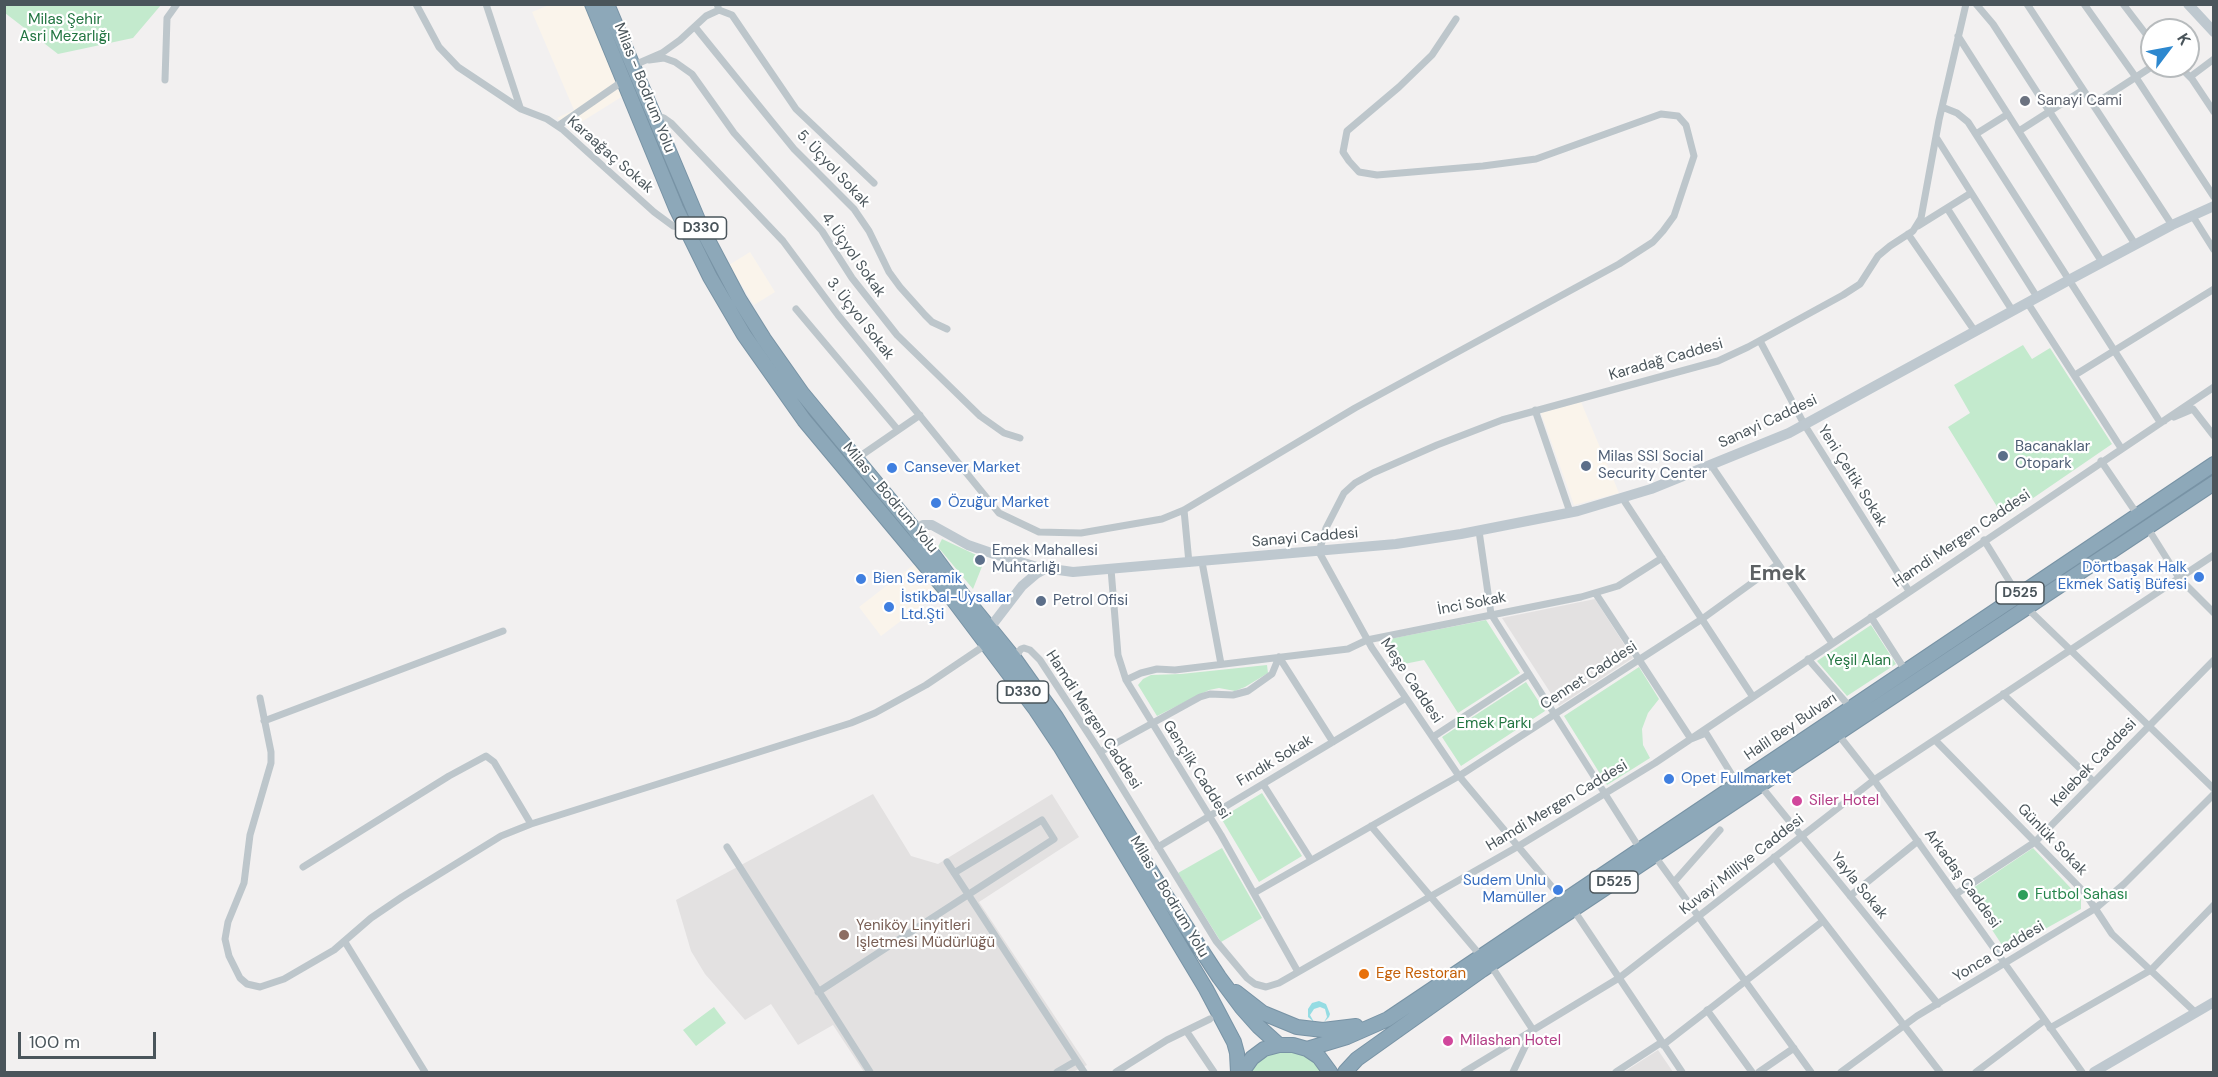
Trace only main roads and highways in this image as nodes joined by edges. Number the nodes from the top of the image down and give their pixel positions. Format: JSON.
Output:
{"nodes":[{"id":1,"x":592,"y":4,"type":"edge"},
{"id":2,"x":607,"y":4,"type":"edge"},
{"id":3,"x":2214,"y":464,"type":"edge"},
{"id":4,"x":2214,"y":483,"type":"edge"},
{"id":5,"x":1568,"y":905,"type":"junction"},
{"id":6,"x":1485,"y":960,"type":"junction"},
{"id":7,"x":1220,"y":977,"type":"junction"},
{"id":8,"x":1388,"y":1019,"type":"junction"},
{"id":9,"x":1394,"y":1034,"type":"junction"},
{"id":10,"x":1279,"y":1045,"type":"junction"},
{"id":11,"x":1307,"y":1049,"type":"junction"},
{"id":12,"x":1240,"y":1072,"type":"edge"},
{"id":13,"x":1330,"y":1072,"type":"edge"},
{"id":14,"x":1345,"y":1072,"type":"edge"},
{"id":15,"x":1357,"y":1072,"type":"edge"}],
"edges":[{"from":1,"to":12,"type":"highway","name":"Milas - Bodrum Yolu","number":"D330"},
{"from":2,"to":7,"type":"highway","name":"Milas - Bodrum Yolu","number":"D330"},
{"from":3,"to":5,"type":"highway","name":"Halil Bey Bulvarı","number":"D525"},
{"from":4,"to":5,"type":"highway","name":"Halil Bey Bulvarı","number":"D525"},
{"from":5,"to":6,"type":"highway","name":"Halil Bey Bulvarı","number":"D525"},
{"from":6,"to":8,"type":"highway","name":"Halil Bey Bulvarı","number":"D525"},
{"from":6,"to":9,"type":"highway","name":"Halil Bey Bulvarı","number":"D525"},
{"from":7,"to":8,"type":"highway"},
{"from":7,"to":10,"type":"highway"},
{"from":8,"to":11,"type":"highway","number":"D525"},
{"from":9,"to":14,"type":"highway","number":"D525"},
{"from":9,"to":15,"type":"highway"},
{"from":10,"to":11,"type":"highway"},
{"from":10,"to":12,"type":"highway"},
{"from":11,"to":13,"type":"highway"}]}
